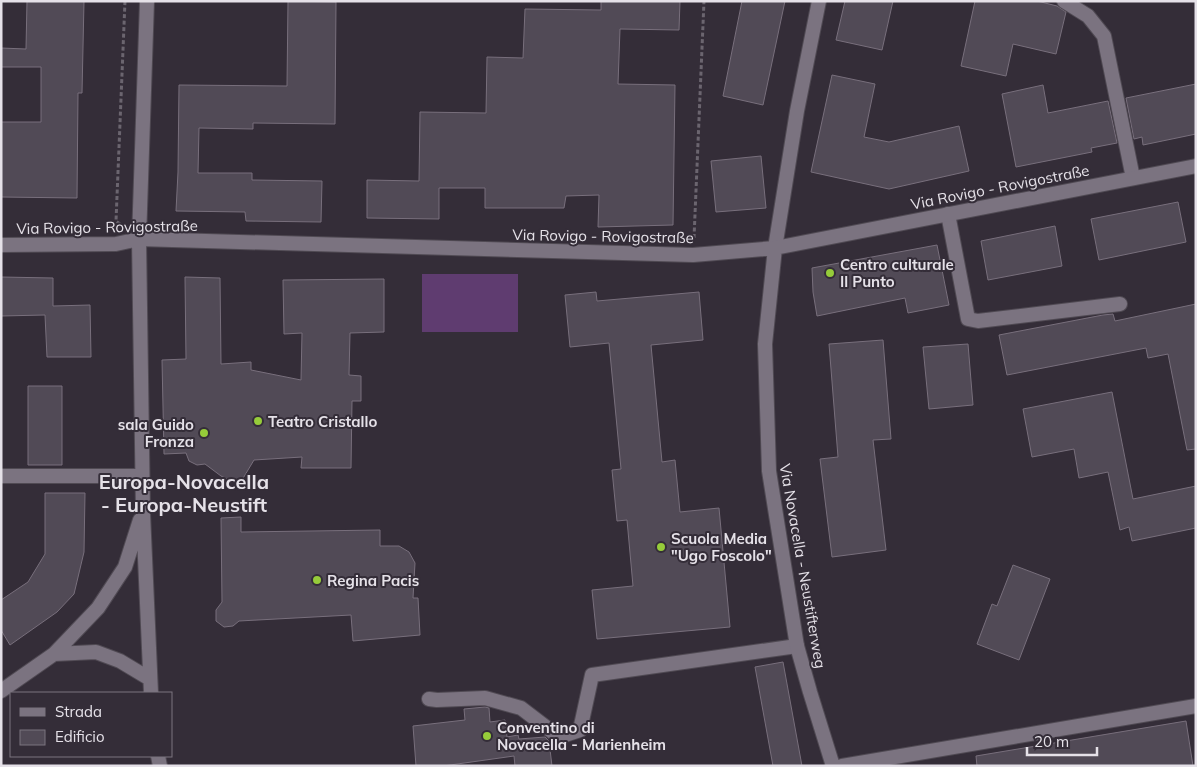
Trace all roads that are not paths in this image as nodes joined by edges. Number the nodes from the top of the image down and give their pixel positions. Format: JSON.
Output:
{"nodes":[{"id":1,"x":147,"y":1,"type":"edge"},
{"id":2,"x":819,"y":1,"type":"edge"},
{"id":3,"x":1064,"y":1,"type":"edge"},
{"id":4,"x":1196,"y":166,"type":"edge"},
{"id":5,"x":1134,"y":178,"type":"junction"},
{"id":6,"x":948,"y":214,"type":"junction"},
{"id":7,"x":139,"y":239,"type":"junction"},
{"id":8,"x":1,"y":244,"type":"edge"},
{"id":9,"x":775,"y":248,"type":"junction"},
{"id":10,"x":1120,"y":304,"type":"dead end"},
{"id":11,"x":1,"y":476,"type":"edge"},
{"id":12,"x":142,"y":476,"type":"junction"},
{"id":13,"x":143,"y":513,"type":"junction"},
{"id":14,"x":797,"y":646,"type":"junction"},
{"id":15,"x":54,"y":654,"type":"junction"},
{"id":16,"x":151,"y":686,"type":"edge"},
{"id":17,"x":1,"y":691,"type":"edge"},
{"id":18,"x":429,"y":700,"type":"dead end"},
{"id":19,"x":1196,"y":706,"type":"edge"},
{"id":20,"x":833,"y":766,"type":"edge"},
{"id":21,"x":842,"y":766,"type":"edge"}],
"edges":[{"from":1,"to":7,"type":"street"},
{"from":2,"to":9,"type":"street","name":"Via Novacella - Neustifterweg"},
{"from":3,"to":5,"type":"street"},
{"from":4,"to":5,"type":"street","name":"Via Rovigo - Rovigostraße"},
{"from":5,"to":6,"type":"street","name":"Via Rovigo - Rovigostraße"},
{"from":6,"to":9,"type":"street","name":"Via Rovigo - Rovigostraße"},
{"from":6,"to":10,"type":"street"},
{"from":7,"to":8,"type":"street","name":"Via Rovigo - Rovigostraße"},
{"from":7,"to":9,"type":"street","name":"Via Rovigo - Rovigostraße"},
{"from":7,"to":12,"type":"street"},
{"from":9,"to":14,"type":"street","name":"Via Novacella - Neustifterweg"},
{"from":11,"to":12,"type":"street"},
{"from":12,"to":13,"type":"street"},
{"from":13,"to":15,"type":"street"},
{"from":13,"to":16,"type":"street"},
{"from":14,"to":18,"type":"street"},
{"from":14,"to":20,"type":"street","name":"Via Novacella - Neustifterweg"},
{"from":15,"to":16,"type":"street"},
{"from":15,"to":17,"type":"street"},
{"from":19,"to":21,"type":"street"}]}
